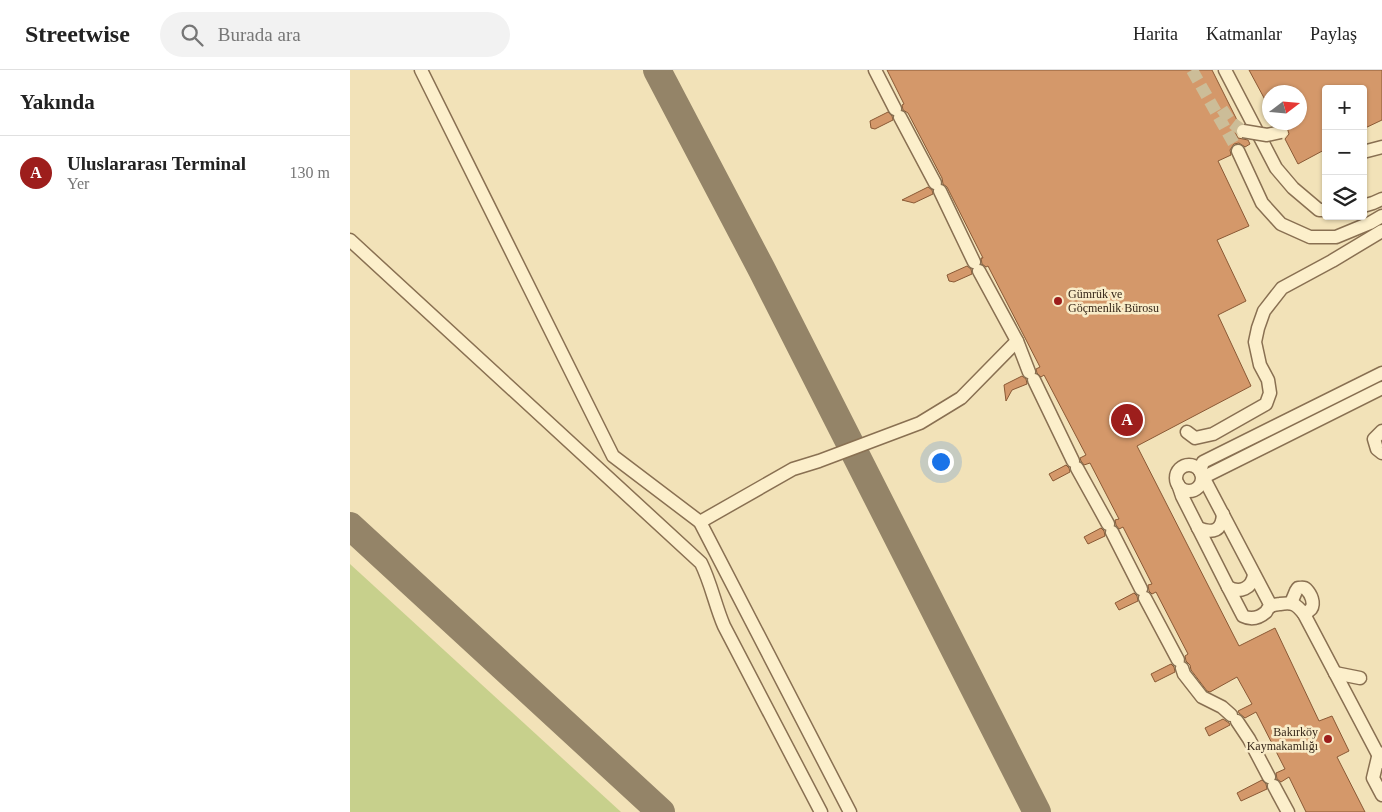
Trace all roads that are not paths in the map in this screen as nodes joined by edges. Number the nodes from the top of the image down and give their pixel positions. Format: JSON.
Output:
{"nodes":[{"id":1,"x":421,"y":70,"type":"edge"},
{"id":2,"x":875,"y":70,"type":"edge"},
{"id":3,"x":1225,"y":70,"type":"edge"},
{"id":4,"x":1243,"y":131,"type":"tunnel mouth"},
{"id":5,"x":1281,"y":132,"type":"dead end"},
{"id":6,"x":1382,"y":147,"type":"edge"},
{"id":7,"x":1238,"y":151,"type":"tunnel mouth"},
{"id":8,"x":1367,"y":151,"type":"edge"},
{"id":9,"x":1382,"y":199,"type":"edge"},
{"id":10,"x":1367,"y":205,"type":"edge"},
{"id":11,"x":1322,"y":210,"type":"edge"},
{"id":12,"x":1382,"y":216,"type":"edge"},
{"id":13,"x":1382,"y":231,"type":"edge"},
{"id":14,"x":350,"y":240,"type":"edge"},
{"id":15,"x":1017,"y":341,"type":"junction"},
{"id":16,"x":1382,"y":373,"type":"edge"},
{"id":17,"x":1382,"y":388,"type":"edge"},
{"id":18,"x":1382,"y":431,"type":"edge"},
{"id":19,"x":1187,"y":432,"type":"dead end"},
{"id":20,"x":1382,"y":453,"type":"edge"},
{"id":21,"x":1200,"y":471,"type":"junction"},
{"id":22,"x":1178,"y":484,"type":"junction"},
{"id":23,"x":1223,"y":514,"type":"junction"},
{"id":24,"x":700,"y":522,"type":"junction"},
{"id":25,"x":1198,"y":528,"type":"junction"},
{"id":26,"x":1254,"y":575,"type":"junction"},
{"id":27,"x":1228,"y":587,"type":"junction"},
{"id":28,"x":1291,"y":603,"type":"junction"},
{"id":29,"x":1271,"y":606,"type":"junction"},
{"id":30,"x":1304,"y":614,"type":"junction"},
{"id":31,"x":1337,"y":677,"type":"junction"},
{"id":32,"x":1361,"y":680,"type":"dead end"},
{"id":33,"x":1381,"y":755,"type":"edge"},
{"id":34,"x":1382,"y":794,"type":"edge"},
{"id":35,"x":821,"y":812,"type":"edge"},
{"id":36,"x":850,"y":812,"type":"edge"},
{"id":37,"x":1288,"y":812,"type":"edge"}],
"edges":[{"from":1,"to":24,"type":"lane"},
{"from":2,"to":15,"type":"lane"},
{"from":3,"to":11,"type":"lane"},
{"from":4,"to":5,"type":"lane","bridge":true},
{"from":6,"to":8,"type":"lane"},
{"from":7,"to":12,"type":"lane"},
{"from":9,"to":10,"type":"lane"},
{"from":13,"to":19,"type":"lane"},
{"from":14,"to":35,"type":"lane"},
{"from":15,"to":24,"type":"lane"},
{"from":15,"to":37,"type":"lane"},
{"from":16,"to":21,"type":"lane"},
{"from":17,"to":21,"type":"lane"},
{"from":18,"to":20,"type":"lane"},
{"from":21,"to":22,"type":"lane"},
{"from":21,"to":22,"type":"lane"},
{"from":21,"to":23,"type":"lane"},
{"from":22,"to":25,"type":"lane"},
{"from":23,"to":25,"type":"lane"},
{"from":23,"to":26,"type":"lane"},
{"from":24,"to":36,"type":"lane"},
{"from":25,"to":27,"type":"lane"},
{"from":26,"to":27,"type":"lane"},
{"from":26,"to":29,"type":"lane"},
{"from":27,"to":29,"type":"lane"},
{"from":28,"to":29,"type":"lane"},
{"from":28,"to":30,"type":"lane"},
{"from":28,"to":30,"type":"lane"},
{"from":30,"to":31,"type":"lane"},
{"from":31,"to":32,"type":"lane"},
{"from":31,"to":33,"type":"lane"},
{"from":33,"to":34,"type":"lane"}]}
